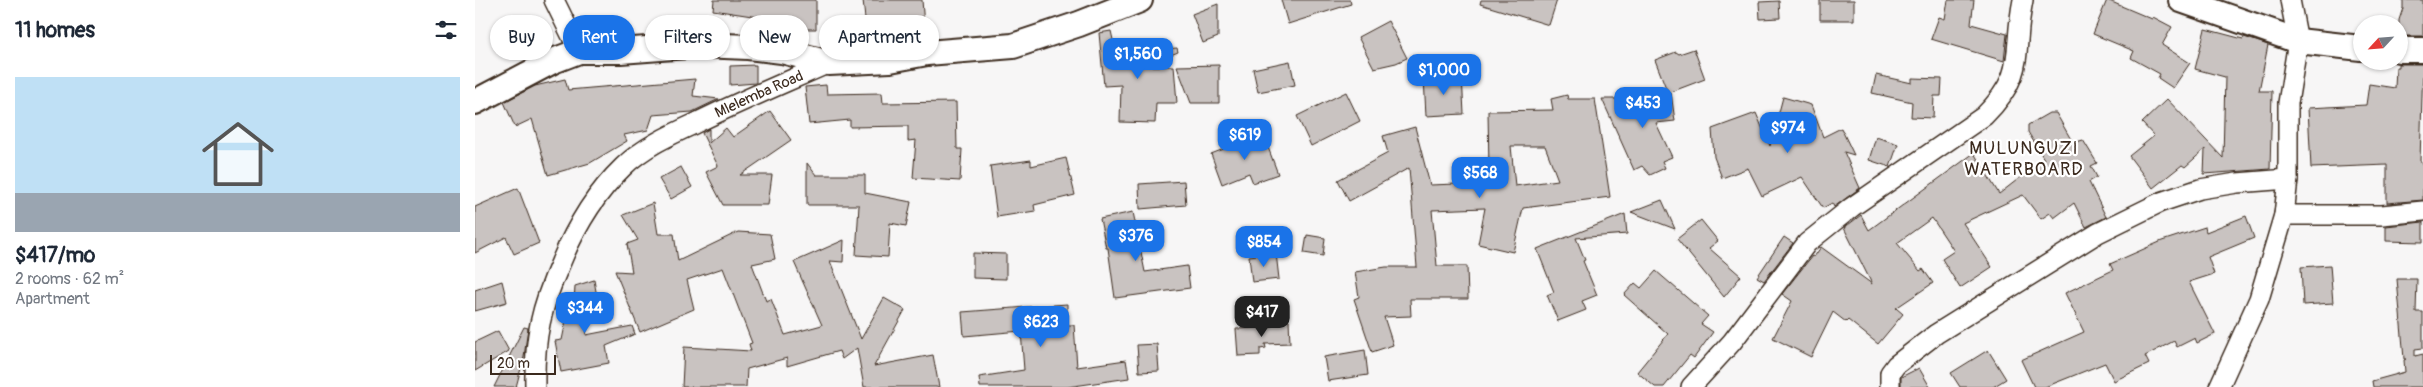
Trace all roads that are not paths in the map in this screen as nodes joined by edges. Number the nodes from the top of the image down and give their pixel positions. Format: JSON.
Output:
{"nodes":[{"id":1,"x":554,"y":0,"type":"edge"},
{"id":2,"x":1140,"y":0,"type":"edge"},
{"id":3,"x":2023,"y":0,"type":"edge"},
{"id":4,"x":2181,"y":0,"type":"edge"},
{"id":5,"x":2290,"y":0,"type":"edge"},
{"id":6,"x":563,"y":18,"type":"edge"},
{"id":7,"x":2298,"y":41,"type":"junction"},
{"id":8,"x":2353,"y":47,"type":"edge"},
{"id":9,"x":635,"y":50,"type":"edge"},
{"id":10,"x":2408,"y":50,"type":"edge"},
{"id":11,"x":2423,"y":50,"type":"edge"},
{"id":12,"x":563,"y":58,"type":"edge"},
{"id":13,"x":829,"y":63,"type":"junction"},
{"id":14,"x":475,"y":102,"type":"edge"},
{"id":15,"x":2287,"y":179,"type":"junction"},
{"id":16,"x":2423,"y":211,"type":"edge"},
{"id":17,"x":2284,"y":216,"type":"junction"},
{"id":18,"x":535,"y":387,"type":"edge"},
{"id":19,"x":1691,"y":387,"type":"edge"},
{"id":20,"x":1890,"y":387,"type":"edge"},
{"id":21,"x":2219,"y":387,"type":"edge"}],
"edges":[{"from":1,"to":6,"type":"street"},
{"from":2,"to":13,"type":"street","name":"Mlelemba Road"},
{"from":3,"to":19,"type":"street"},
{"from":4,"to":7,"type":"street"},
{"from":5,"to":7,"type":"street"},
{"from":7,"to":8,"type":"street"},
{"from":7,"to":15,"type":"street"},
{"from":9,"to":13,"type":"street"},
{"from":10,"to":11,"type":"street"},
{"from":12,"to":14,"type":"street"},
{"from":13,"to":18,"type":"street","name":"Mlelemba Road"},
{"from":15,"to":17,"type":"street"},
{"from":15,"to":20,"type":"street"},
{"from":16,"to":17,"type":"street"},
{"from":17,"to":21,"type":"street"}]}
